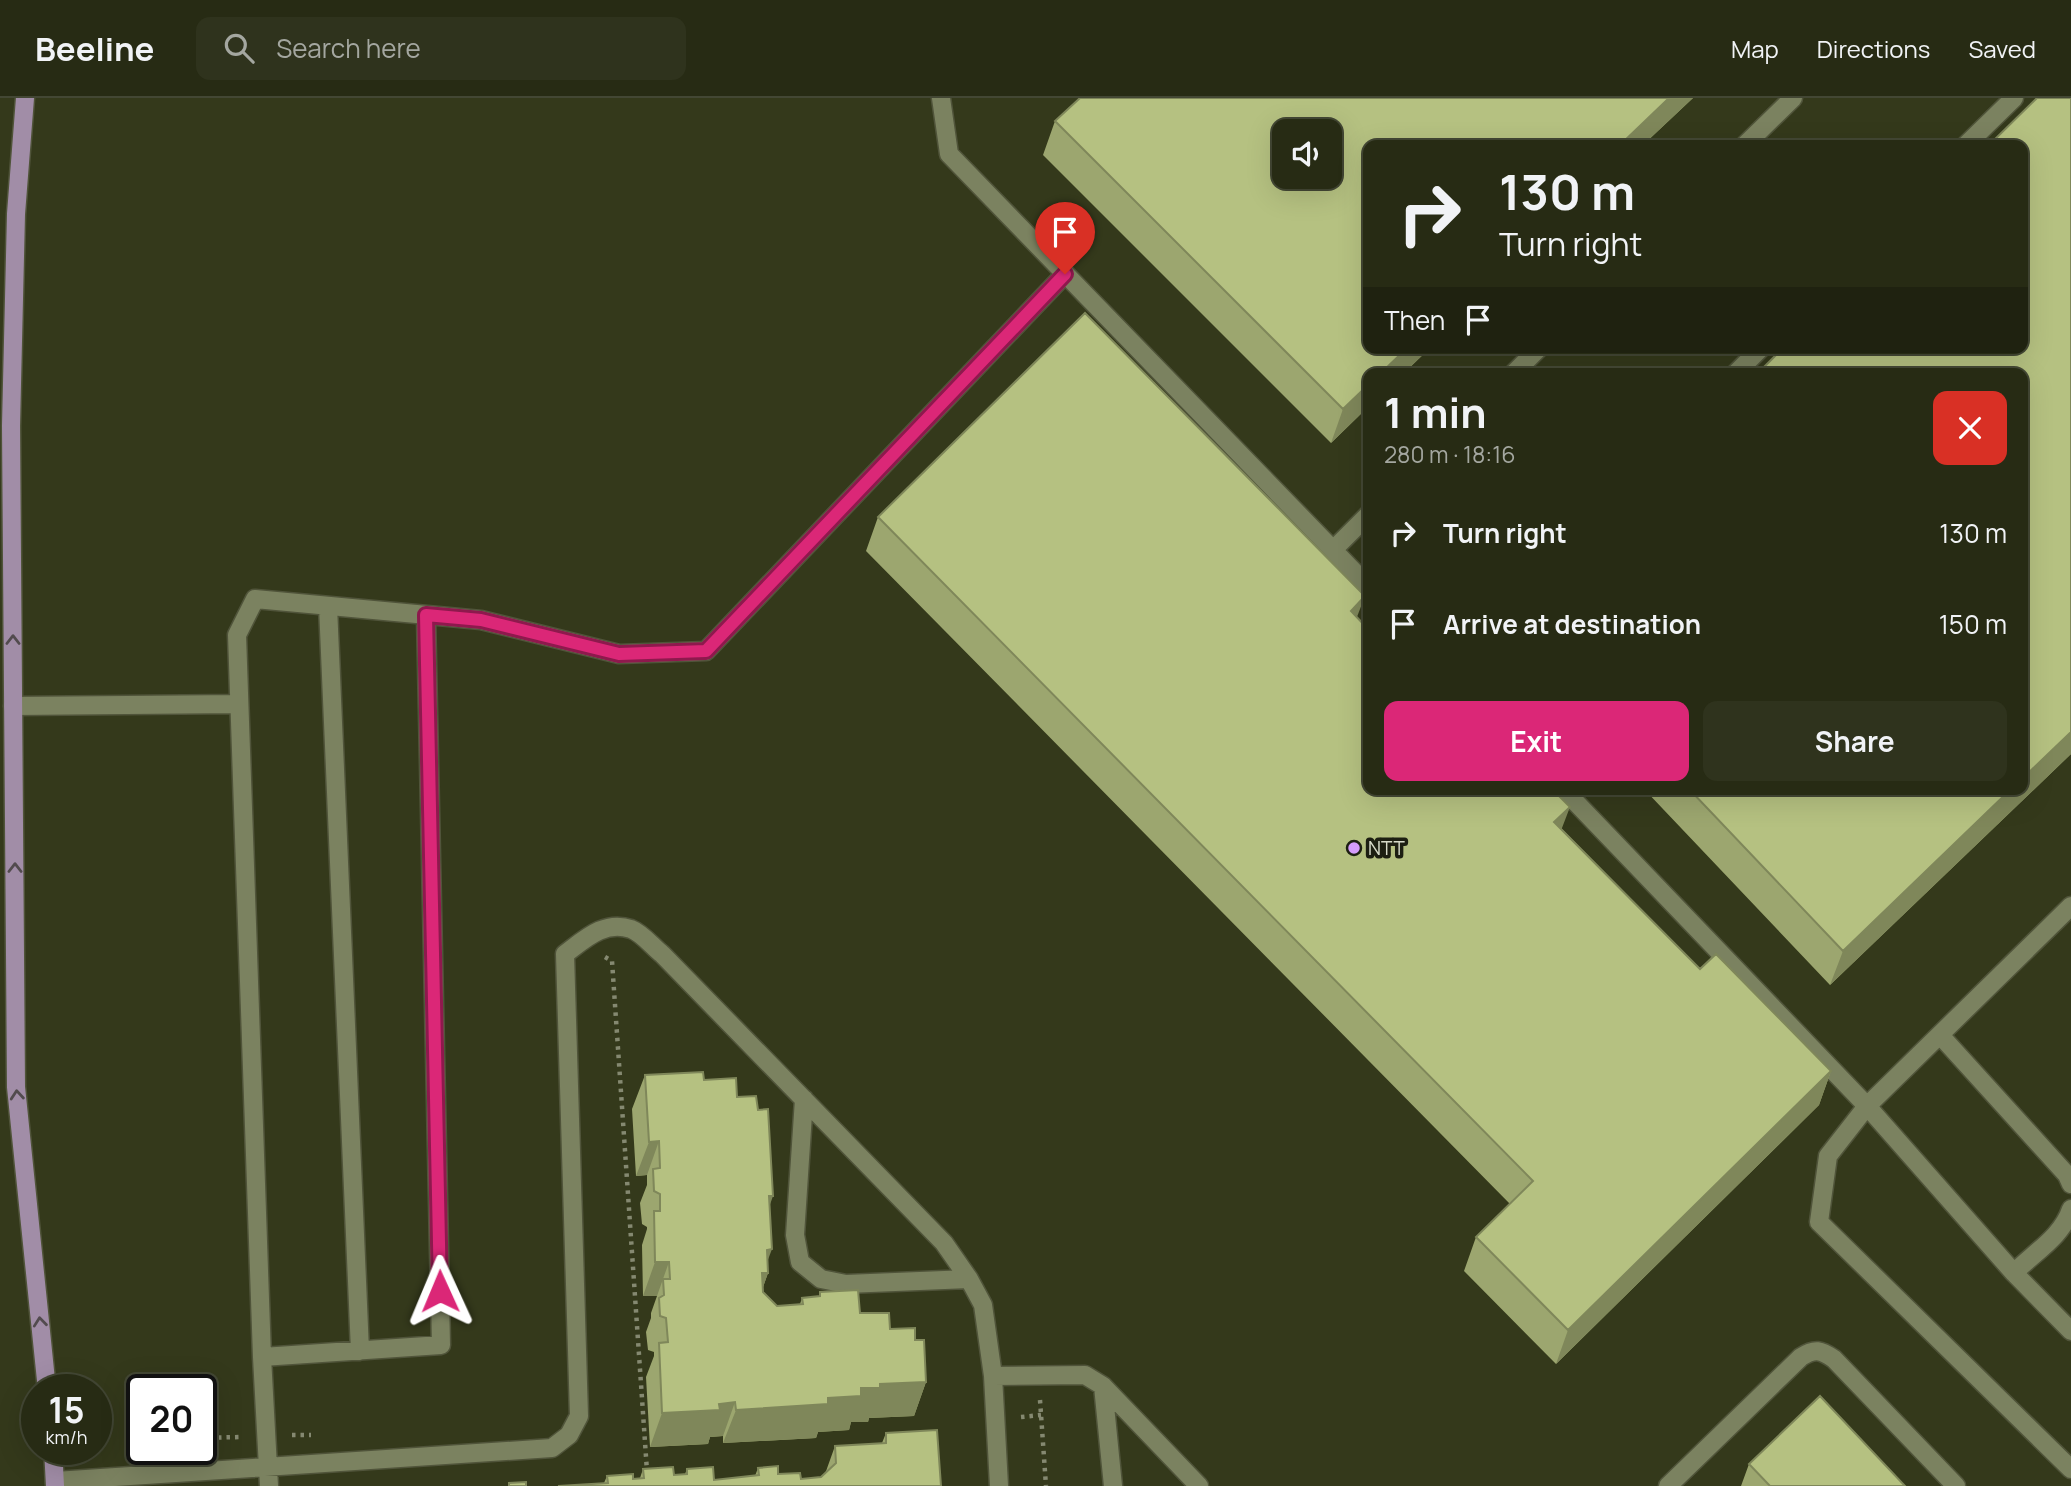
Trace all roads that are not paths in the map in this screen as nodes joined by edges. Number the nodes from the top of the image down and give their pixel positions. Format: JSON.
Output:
{"nodes":[{"id":1,"x":25,"y":98,"type":"edge"},
{"id":2,"x":941,"y":98,"type":"edge"},
{"id":3,"x":1793,"y":98,"type":"edge"},
{"id":4,"x":2014,"y":98,"type":"edge"},
{"id":5,"x":1750,"y":140,"type":"edge"},
{"id":6,"x":1971,"y":140,"type":"edge"},
{"id":7,"x":1065,"y":274,"type":"junction"},
{"id":8,"x":1533,"y":354,"type":"edge"},
{"id":9,"x":1755,"y":354,"type":"edge"},
{"id":10,"x":1519,"y":368,"type":"edge"},
{"id":11,"x":1741,"y":368,"type":"edge"},
{"id":12,"x":1363,"y":520,"type":"edge"},
{"id":13,"x":1333,"y":550,"type":"junction"},
{"id":14,"x":1363,"y":581,"type":"edge"},
{"id":15,"x":328,"y":606,"type":"junction"},
{"id":16,"x":426,"y":615,"type":"junction"},
{"id":17,"x":239,"y":704,"type":"junction"},
{"id":18,"x":13,"y":706,"type":"junction"},
{"id":19,"x":1569,"y":795,"type":"edge"},
{"id":20,"x":2071,"y":906,"type":"edge"},
{"id":21,"x":1940,"y":1035,"type":"junction"},
{"id":22,"x":804,"y":1099,"type":"junction"},
{"id":23,"x":1867,"y":1107,"type":"junction"},
{"id":24,"x":2071,"y":1184,"type":"edge"},
{"id":25,"x":2071,"y":1209,"type":"edge"},
{"id":26,"x":2014,"y":1273,"type":"junction"},
{"id":27,"x":969,"y":1279,"type":"junction"},
{"id":28,"x":2071,"y":1331,"type":"edge"},
{"id":29,"x":360,"y":1351,"type":"junction"},
{"id":30,"x":262,"y":1357,"type":"junction"},
{"id":31,"x":45,"y":1374,"type":"edge"},
{"id":32,"x":993,"y":1376,"type":"junction"},
{"id":33,"x":1103,"y":1386,"type":"junction"},
{"id":34,"x":54,"y":1465,"type":"edge"},
{"id":35,"x":268,"y":1467,"type":"junction"},
{"id":36,"x":2071,"y":1469,"type":"edge"},
{"id":37,"x":55,"y":1484,"type":"edge"},
{"id":38,"x":269,"y":1486,"type":"edge"},
{"id":39,"x":999,"y":1486,"type":"edge"},
{"id":40,"x":1113,"y":1486,"type":"edge"},
{"id":41,"x":1199,"y":1486,"type":"edge"},
{"id":42,"x":1668,"y":1486,"type":"edge"},
{"id":43,"x":1956,"y":1486,"type":"edge"}],
"edges":[{"from":18,"to":1,"type":"main road","one_way":true},
{"from":2,"to":7,"type":"lane"},
{"from":3,"to":5,"type":"lane"},
{"from":4,"to":6,"type":"lane"},
{"from":7,"to":13,"type":"lane"},
{"from":7,"to":16,"type":"lane"},
{"from":8,"to":10,"type":"lane"},
{"from":9,"to":11,"type":"lane"},
{"from":12,"to":13,"type":"lane"},
{"from":13,"to":14,"type":"lane"},
{"from":15,"to":16,"type":"lane"},
{"from":15,"to":17,"type":"lane"},
{"from":15,"to":29,"type":"lane"},
{"from":16,"to":29,"type":"lane"},
{"from":17,"to":18,"type":"lane"},
{"from":17,"to":30,"type":"lane"},
{"from":31,"to":18,"type":"main road","one_way":true},
{"from":19,"to":23,"type":"lane"},
{"from":20,"to":21,"type":"lane"},
{"from":21,"to":23,"type":"lane"},
{"from":21,"to":24,"type":"lane"},
{"from":22,"to":27,"type":"lane"},
{"from":22,"to":27,"type":"lane"},
{"from":22,"to":35,"type":"lane"},
{"from":23,"to":26,"type":"lane"},
{"from":23,"to":36,"type":"lane"},
{"from":25,"to":26,"type":"lane"},
{"from":26,"to":28,"type":"lane"},
{"from":27,"to":32,"type":"lane"},
{"from":29,"to":30,"type":"lane"},
{"from":30,"to":35,"type":"lane"},
{"from":32,"to":33,"type":"lane"},
{"from":32,"to":39,"type":"lane"},
{"from":33,"to":40,"type":"lane"},
{"from":33,"to":41,"type":"lane"},
{"from":34,"to":37,"type":"main road"},
{"from":35,"to":37,"type":"lane"},
{"from":35,"to":38,"type":"lane"},
{"from":42,"to":43,"type":"lane"}]}
